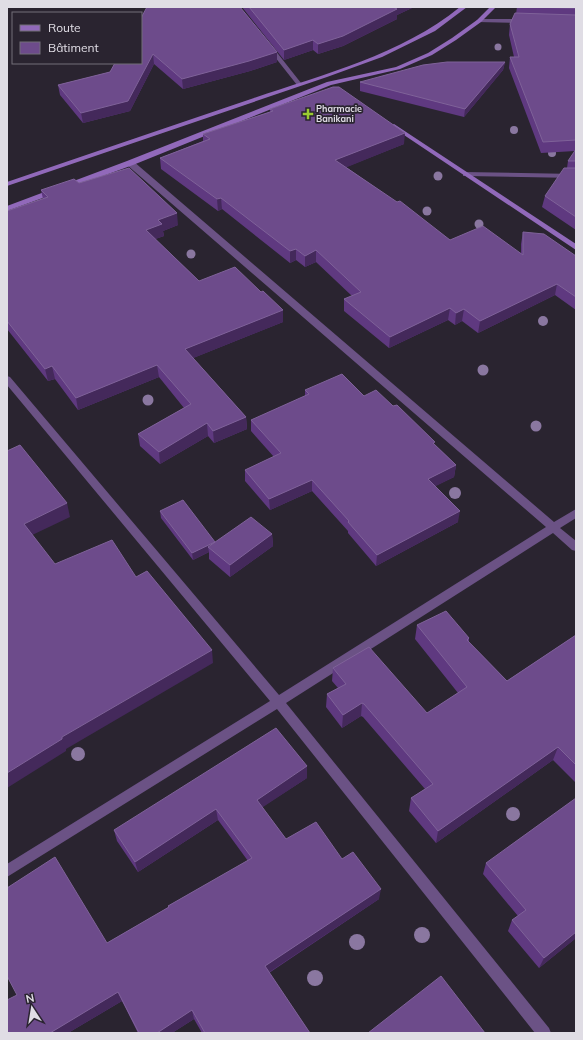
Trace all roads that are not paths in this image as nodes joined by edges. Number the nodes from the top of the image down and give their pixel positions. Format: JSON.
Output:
{"nodes":[{"id":1,"x":464,"y":7,"type":"edge"},
{"id":2,"x":493,"y":7,"type":"edge"},
{"id":3,"x":479,"y":21,"type":"junction"},
{"id":4,"x":531,"y":21,"type":"edge"},
{"id":5,"x":267,"y":43,"type":"edge"},
{"id":6,"x":326,"y":76,"type":"junction"},
{"id":7,"x":299,"y":84,"type":"junction"},
{"id":8,"x":333,"y":85,"type":"junction"},
{"id":9,"x":388,"y":122,"type":"edge"},
{"id":10,"x":130,"y":163,"type":"junction"},
{"id":11,"x":466,"y":174,"type":"junction"},
{"id":12,"x":576,"y":176,"type":"edge"},
{"id":13,"x":7,"y":184,"type":"edge"},
{"id":14,"x":7,"y":209,"type":"edge"},
{"id":15,"x":576,"y":248,"type":"edge"},
{"id":16,"x":7,"y":379,"type":"edge"},
{"id":17,"x":576,"y":513,"type":"edge"},
{"id":18,"x":553,"y":527,"type":"junction"},
{"id":19,"x":576,"y":547,"type":"edge"},
{"id":20,"x":278,"y":702,"type":"junction"},
{"id":21,"x":7,"y":871,"type":"edge"},
{"id":22,"x":544,"y":1033,"type":"edge"}],
"edges":[{"from":1,"to":6,"type":"street"},
{"from":2,"to":3,"type":"street"},
{"from":3,"to":4,"type":"street"},
{"from":3,"to":8,"type":"street"},
{"from":5,"to":7,"type":"street"},
{"from":6,"to":7,"type":"street"},
{"from":6,"to":8,"type":"street"},
{"from":7,"to":13,"type":"street"},
{"from":8,"to":10,"type":"street"},
{"from":9,"to":11,"type":"street"},
{"from":10,"to":14,"type":"street"},
{"from":10,"to":18,"type":"street"},
{"from":11,"to":12,"type":"street"},
{"from":11,"to":15,"type":"street"},
{"from":16,"to":20,"type":"street"},
{"from":17,"to":18,"type":"street"},
{"from":18,"to":19,"type":"street"},
{"from":18,"to":20,"type":"street"},
{"from":20,"to":21,"type":"street"},
{"from":20,"to":22,"type":"street"}]}
